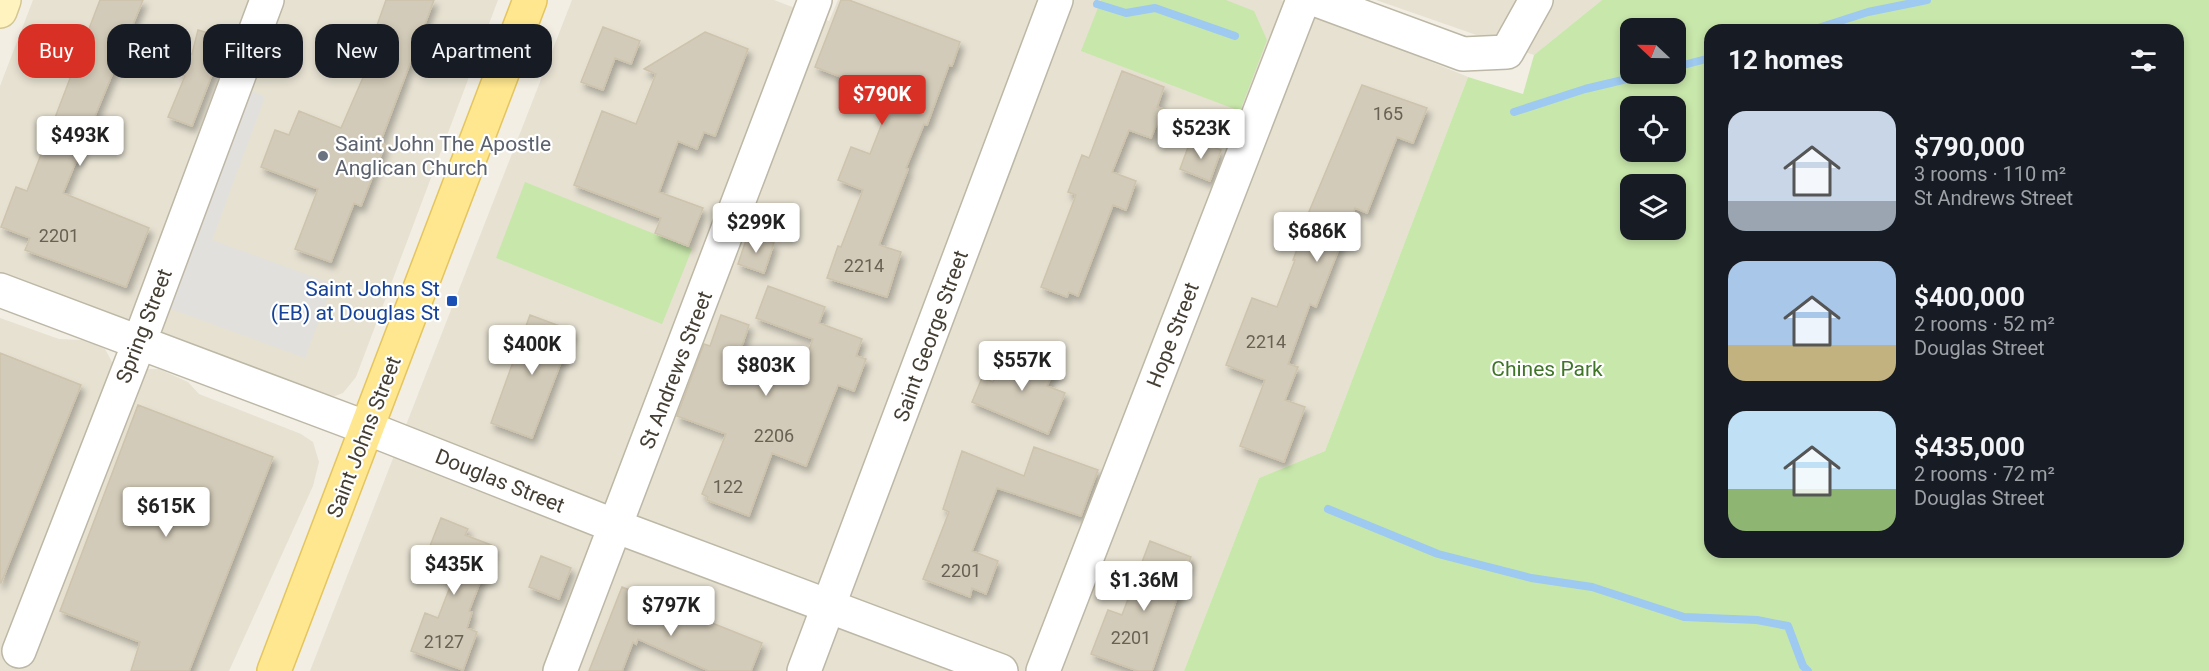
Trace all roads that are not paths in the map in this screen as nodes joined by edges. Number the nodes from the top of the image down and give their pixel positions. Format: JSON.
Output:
{"nodes":[{"id":1,"x":4,"y":0,"type":"edge"},
{"id":2,"x":267,"y":0,"type":"edge"},
{"id":3,"x":530,"y":0,"type":"edge"},
{"id":4,"x":815,"y":0,"type":"edge"},
{"id":5,"x":1056,"y":0,"type":"edge"},
{"id":6,"x":1302,"y":0,"type":"edge"},
{"id":7,"x":1317,"y":0,"type":"edge"},
{"id":8,"x":1536,"y":0,"type":"edge"},
{"id":9,"x":0,"y":11,"type":"edge"},
{"id":10,"x":0,"y":290,"type":"edge"},
{"id":11,"x":139,"y":343,"type":"junction"},
{"id":12,"x":367,"y":428,"type":"junction"},
{"id":13,"x":615,"y":526,"type":"junction"},
{"id":14,"x":830,"y":606,"type":"junction"},
{"id":15,"x":19,"y":651,"type":"dead end"},
{"id":16,"x":274,"y":671,"type":"edge"},
{"id":17,"x":560,"y":671,"type":"edge"},
{"id":18,"x":804,"y":671,"type":"edge"},
{"id":19,"x":1001,"y":671,"type":"edge"},
{"id":20,"x":1043,"y":671,"type":"edge"}],
"edges":[{"from":1,"to":9,"type":"main road"},
{"from":2,"to":11,"type":"street","name":"Spring Street"},
{"from":3,"to":12,"type":"main road","name":"Saint Johns Street"},
{"from":4,"to":13,"type":"street","name":"St Andrews Street"},
{"from":5,"to":14,"type":"street","name":"Saint George Street"},
{"from":6,"to":20,"type":"street","name":"Hope Street"},
{"from":7,"to":8,"type":"street"},
{"from":10,"to":11,"type":"street","name":"Douglas Street"},
{"from":11,"to":12,"type":"street","name":"Douglas Street"},
{"from":11,"to":15,"type":"street","name":"Spring Street"},
{"from":12,"to":13,"type":"street","name":"Douglas Street"},
{"from":12,"to":16,"type":"main road","name":"Saint Johns Street"},
{"from":13,"to":14,"type":"street","name":"Douglas Street"},
{"from":13,"to":17,"type":"street","name":"St Andrews Street"},
{"from":14,"to":18,"type":"street","name":"Saint George Street"},
{"from":14,"to":19,"type":"street","name":"Douglas Street"}]}
